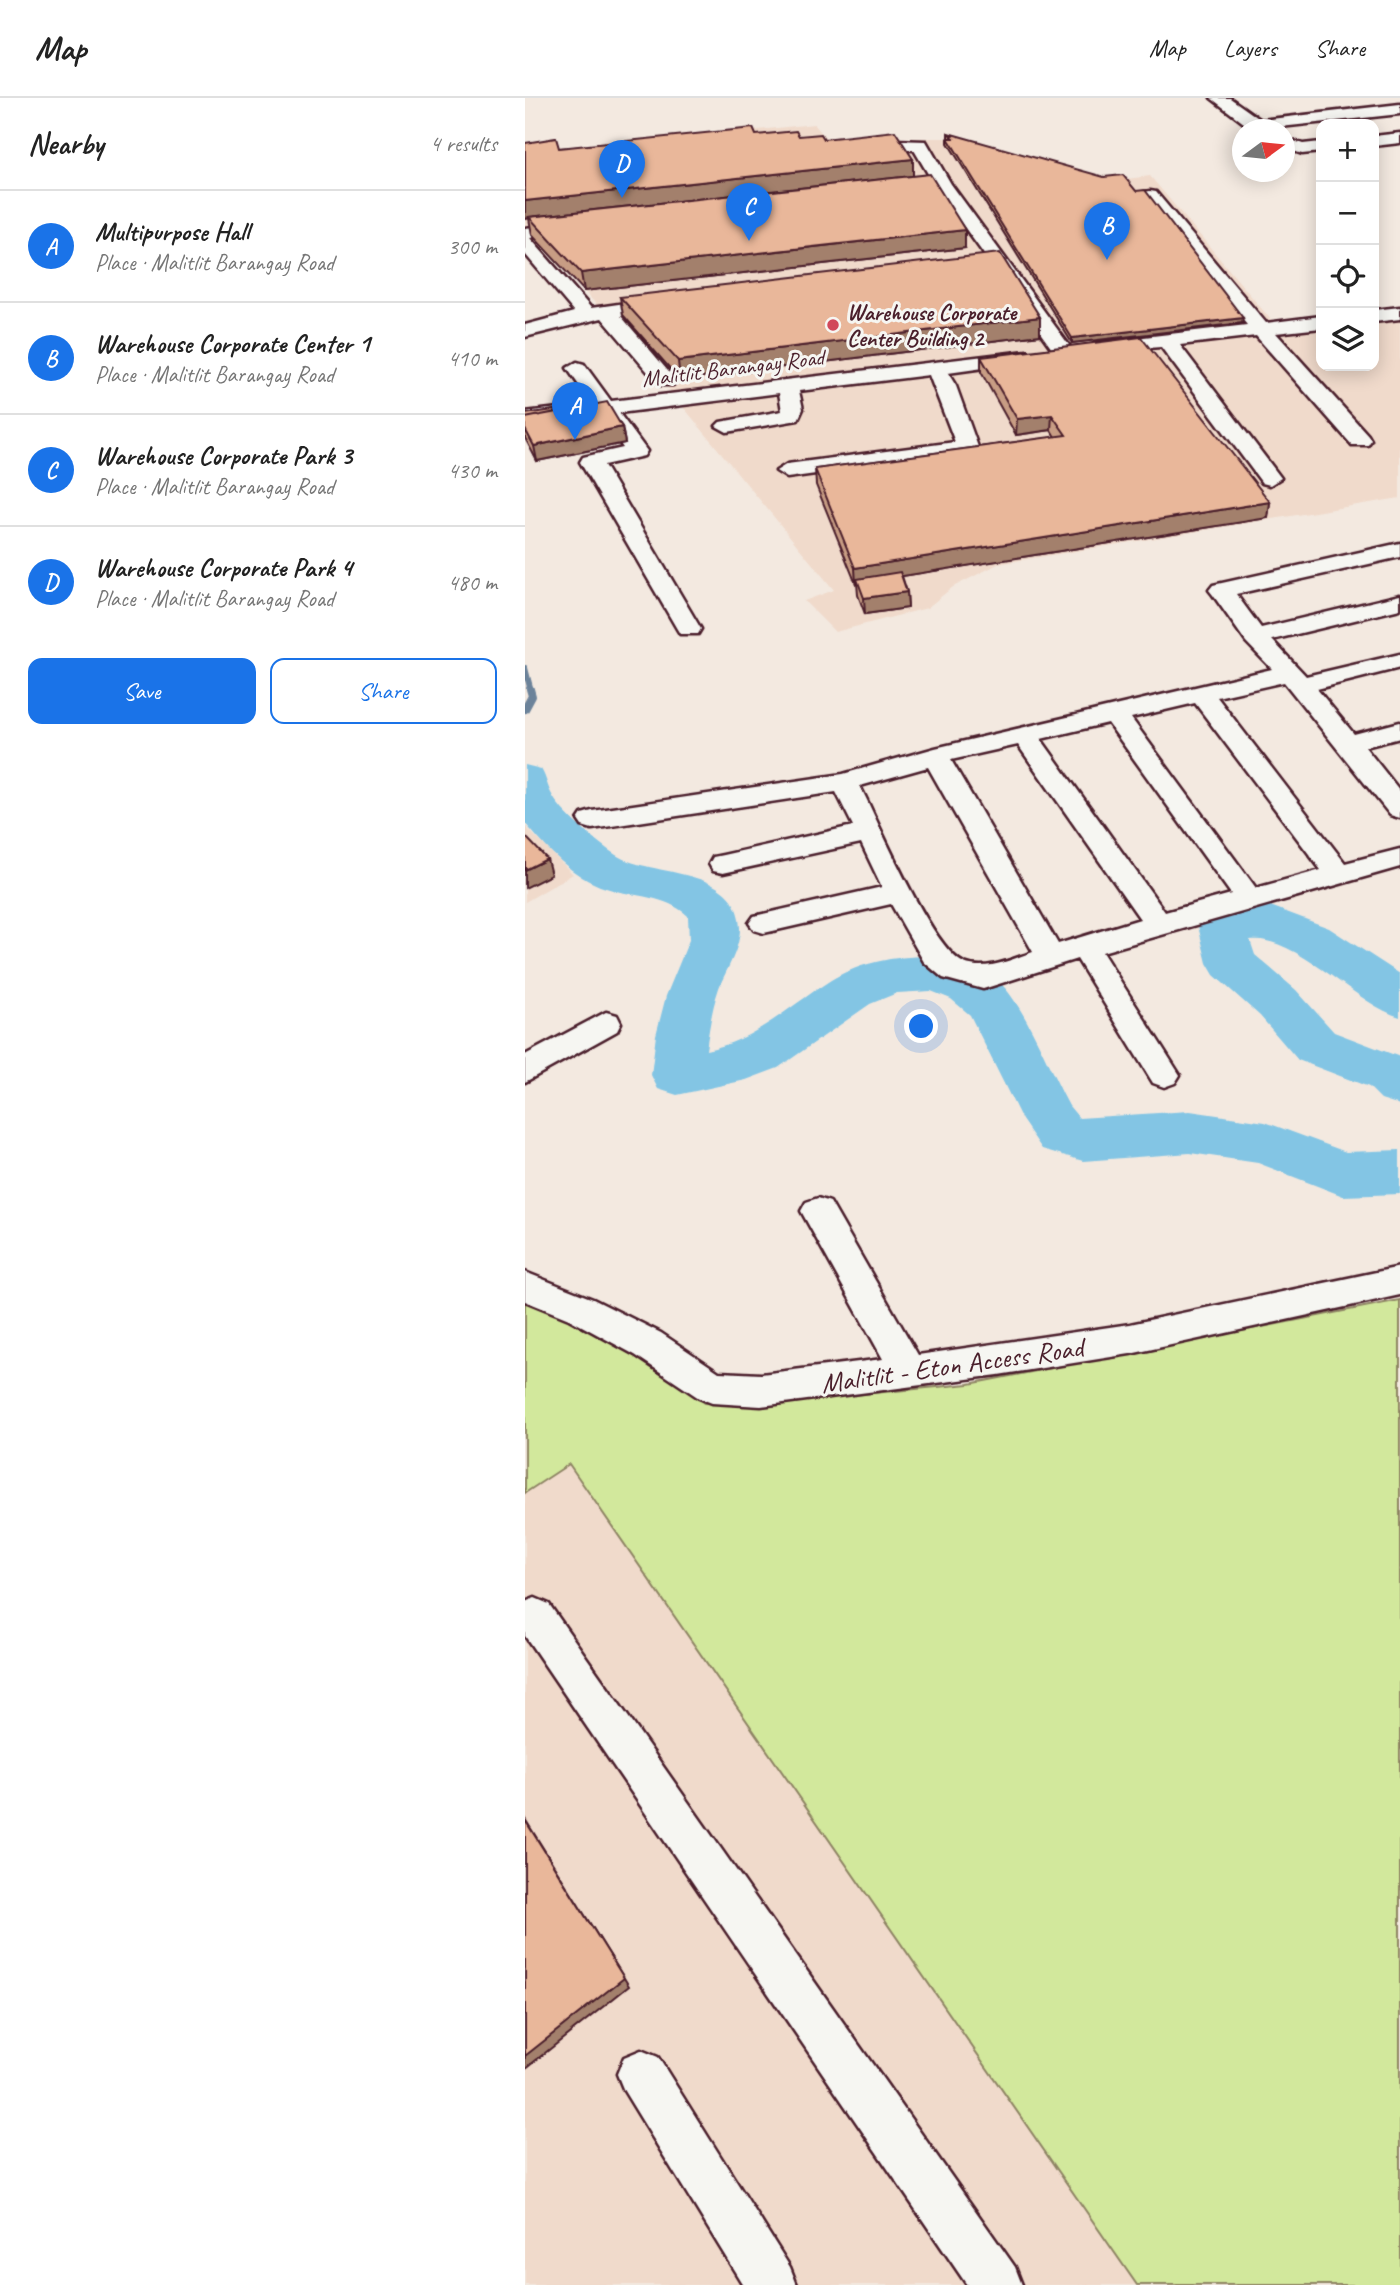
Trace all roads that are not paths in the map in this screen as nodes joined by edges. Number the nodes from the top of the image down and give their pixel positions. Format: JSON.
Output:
{"nodes":[{"id":1,"x":1252,"y":99,"type":"edge"},
{"id":2,"x":1223,"y":100,"type":"edge"},
{"id":3,"x":1400,"y":109,"type":"edge"},
{"id":4,"x":1250,"y":119,"type":"edge"},
{"id":5,"x":1295,"y":123,"type":"edge"},
{"id":6,"x":1400,"y":138,"type":"edge"},
{"id":7,"x":1379,"y":140,"type":"edge"},
{"id":8,"x":842,"y":144,"type":"edge"},
{"id":9,"x":1295,"y":145,"type":"edge"},
{"id":10,"x":1316,"y":147,"type":"edge"},
{"id":11,"x":1150,"y":197,"type":"edge"},
{"id":12,"x":592,"y":226,"type":"edge"},
{"id":13,"x":525,"y":233,"type":"edge"},
{"id":14,"x":525,"y":242,"type":"edge"},
{"id":15,"x":689,"y":299,"type":"edge"},
{"id":16,"x":596,"y":313,"type":"junction"},
{"id":17,"x":1400,"y":313,"type":"edge"},
{"id":18,"x":1379,"y":315,"type":"edge"},
{"id":19,"x":1316,"y":323,"type":"edge"},
{"id":20,"x":1261,"y":329,"type":"junction"},
{"id":21,"x":525,"y":331,"type":"edge"},
{"id":22,"x":1167,"y":341,"type":"junction"},
{"id":23,"x":1064,"y":352,"type":"junction"},
{"id":24,"x":577,"y":368,"type":"dead end"},
{"id":25,"x":935,"y":369,"type":"junction"},
{"id":26,"x":666,"y":381,"type":"dead end"},
{"id":27,"x":787,"y":386,"type":"junction"},
{"id":28,"x":606,"y":408,"type":"junction"},
{"id":29,"x":525,"y":418,"type":"edge"},
{"id":30,"x":726,"y":426,"type":"dead end"},
{"id":31,"x":1360,"y":440,"type":"dead end"},
{"id":32,"x":787,"y":471,"type":"dead end"},
{"id":33,"x":1270,"y":478,"type":"dead end"},
{"id":34,"x":1400,"y":551,"type":"edge"},
{"id":35,"x":1400,"y":602,"type":"edge"},
{"id":36,"x":689,"y":629,"type":"dead end"},
{"id":37,"x":1255,"y":636,"type":"junction"},
{"id":38,"x":1400,"y":661,"type":"edge"},
{"id":39,"x":1294,"y":679,"type":"junction"},
{"id":40,"x":1202,"y":695,"type":"junction"},
{"id":41,"x":1116,"y":716,"type":"junction"},
{"id":42,"x":1400,"y":730,"type":"edge"},
{"id":43,"x":1025,"y":736,"type":"junction"},
{"id":44,"x":1349,"y":743,"type":"junction"},
{"id":45,"x":935,"y":756,"type":"junction"},
{"id":46,"x":845,"y":782,"type":"junction"},
{"id":47,"x":1398,"y":803,"type":"edge"},
{"id":48,"x":592,"y":820,"type":"dead end"},
{"id":49,"x":868,"y":832,"type":"junction"},
{"id":50,"x":1400,"y":859,"type":"edge"},
{"id":51,"x":723,"y":864,"type":"dead end"},
{"id":52,"x":1340,"y":876,"type":"junction"},
{"id":53,"x":899,"y":893,"type":"junction"},
{"id":54,"x":1249,"y":899,"type":"junction"},
{"id":55,"x":764,"y":923,"type":"dead end"},
{"id":56,"x":1158,"y":924,"type":"junction"},
{"id":57,"x":1083,"y":945,"type":"junction"},
{"id":58,"x":1049,"y":955,"type":"junction"},
{"id":59,"x":606,"y":1023,"type":"dead end"},
{"id":60,"x":525,"y":1070,"type":"edge"},
{"id":61,"x":1164,"y":1075,"type":"dead end"},
{"id":62,"x":818,"y":1212,"type":"dead end"},
{"id":63,"x":1400,"y":1281,"type":"edge"},
{"id":64,"x":525,"y":1286,"type":"edge"},
{"id":65,"x":909,"y":1372,"type":"junction"},
{"id":66,"x":535,"y":1617,"type":"dead end"},
{"id":67,"x":641,"y":2074,"type":"dead end"},
{"id":68,"x":772,"y":2285,"type":"edge"},
{"id":69,"x":997,"y":2285,"type":"edge"}],
"edges":[{"from":1,"to":2,"type":"street"},
{"from":2,"to":4,"type":"street"},
{"from":3,"to":5,"type":"street"},
{"from":6,"to":7,"type":"street"},
{"from":8,"to":23,"type":"street"},
{"from":9,"to":10,"type":"street"},
{"from":11,"to":20,"type":"street"},
{"from":12,"to":13,"type":"street"},
{"from":14,"to":16,"type":"street"},
{"from":15,"to":16,"type":"street"},
{"from":16,"to":21,"type":"street"},
{"from":16,"to":26,"type":"street"},
{"from":17,"to":18,"type":"street"},
{"from":19,"to":20,"type":"street","name":"Malitlit Barangay Road"},
{"from":20,"to":22,"type":"street","name":"Malitlit Barangay Road"},
{"from":20,"to":31,"type":"street"},
{"from":22,"to":23,"type":"street","name":"Malitlit Barangay Road"},
{"from":22,"to":33,"type":"street"},
{"from":23,"to":25,"type":"street","name":"Malitlit Barangay Road"},
{"from":24,"to":28,"type":"street"},
{"from":25,"to":27,"type":"street","name":"Malitlit Barangay Road"},
{"from":25,"to":32,"type":"street"},
{"from":27,"to":28,"type":"street","name":"Malitlit Barangay Road"},
{"from":27,"to":30,"type":"street"},
{"from":28,"to":29,"type":"street","name":"Malitlit Barangay Road"},
{"from":28,"to":36,"type":"street"},
{"from":34,"to":37,"type":"street"},
{"from":35,"to":37,"type":"street"},
{"from":37,"to":39,"type":"street"},
{"from":38,"to":39,"type":"street"},
{"from":39,"to":40,"type":"street"},
{"from":39,"to":44,"type":"street"},
{"from":40,"to":41,"type":"street"},
{"from":40,"to":52,"type":"street"},
{"from":41,"to":43,"type":"street"},
{"from":41,"to":54,"type":"street"},
{"from":42,"to":44,"type":"street"},
{"from":43,"to":45,"type":"street"},
{"from":43,"to":56,"type":"street"},
{"from":44,"to":47,"type":"street"},
{"from":45,"to":46,"type":"street"},
{"from":45,"to":58,"type":"street"},
{"from":46,"to":48,"type":"street"},
{"from":46,"to":49,"type":"street"},
{"from":49,"to":51,"type":"street"},
{"from":49,"to":53,"type":"street"},
{"from":50,"to":52,"type":"street"},
{"from":52,"to":54,"type":"street"},
{"from":53,"to":55,"type":"street"},
{"from":53,"to":58,"type":"street"},
{"from":54,"to":56,"type":"street"},
{"from":56,"to":57,"type":"street"},
{"from":57,"to":58,"type":"street"},
{"from":57,"to":61,"type":"street"},
{"from":59,"to":60,"type":"street"},
{"from":62,"to":65,"type":"street"},
{"from":63,"to":65,"type":"street","name":"Malitlit - Eton Access Road"},
{"from":64,"to":65,"type":"street","name":"Malitlit - Eton Access Road"},
{"from":66,"to":69,"type":"street"},
{"from":67,"to":68,"type":"street"}]}
